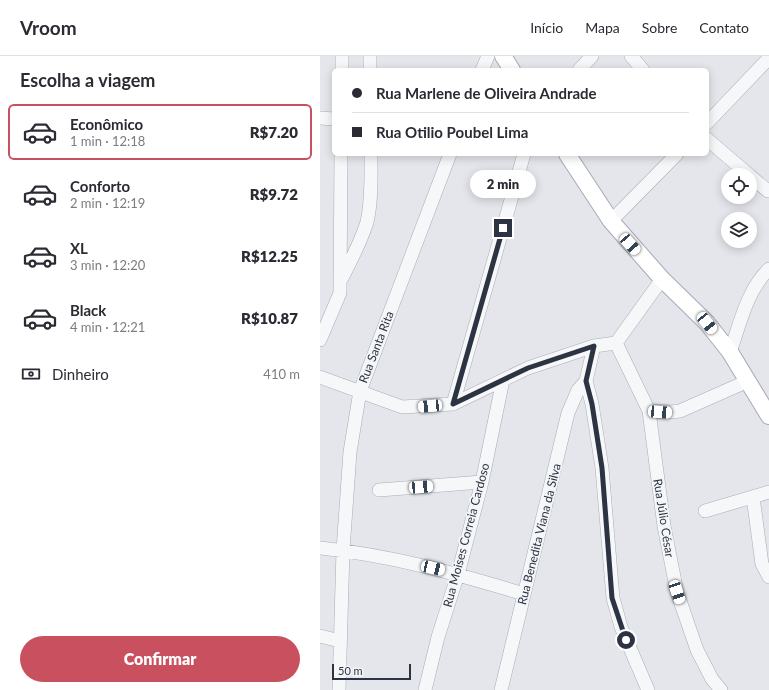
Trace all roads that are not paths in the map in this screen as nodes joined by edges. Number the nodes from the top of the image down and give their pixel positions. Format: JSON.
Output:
{"nodes":[{"id":1,"x":342,"y":56,"type":"edge"},
{"id":2,"x":370,"y":56,"type":"edge"},
{"id":3,"x":488,"y":56,"type":"edge"},
{"id":4,"x":503,"y":56,"type":"edge"},
{"id":5,"x":592,"y":56,"type":"edge"},
{"id":6,"x":632,"y":56,"type":"edge"},
{"id":7,"x":769,"y":58,"type":"edge"},
{"id":8,"x":342,"y":68,"type":"edge"},
{"id":9,"x":370,"y":68,"type":"edge"},
{"id":10,"x":483,"y":68,"type":"edge"},
{"id":11,"x":511,"y":68,"type":"edge"},
{"id":12,"x":581,"y":68,"type":"edge"},
{"id":13,"x":641,"y":68,"type":"edge"},
{"id":14,"x":320,"y":118,"type":"edge"},
{"id":15,"x":332,"y":118,"type":"edge"},
{"id":16,"x":709,"y":121,"type":"edge"},
{"id":17,"x":709,"y":141,"type":"edge"},
{"id":18,"x":341,"y":156,"type":"edge"},
{"id":19,"x":371,"y":156,"type":"edge"},
{"id":20,"x":449,"y":156,"type":"edge"},
{"id":21,"x":523,"y":156,"type":"edge"},
{"id":22,"x":568,"y":156,"type":"edge"},
{"id":23,"x":675,"y":156,"type":"edge"},
{"id":24,"x":740,"y":168,"type":"edge"},
{"id":25,"x":757,"y":182,"type":"edge"},
{"id":26,"x":768,"y":191,"type":"dead end"},
{"id":27,"x":611,"y":221,"type":"junction"},
{"id":28,"x":769,"y":269,"type":"edge"},
{"id":29,"x":662,"y":279,"type":"junction"},
{"id":30,"x":341,"y":280,"type":"junction"},
{"id":31,"x":320,"y":340,"type":"edge"},
{"id":32,"x":616,"y":343,"type":"junction"},
{"id":33,"x":594,"y":346,"type":"junction"},
{"id":34,"x":730,"y":352,"type":"junction"},
{"id":35,"x":320,"y":377,"type":"edge"},
{"id":36,"x":503,"y":380,"type":"junction"},
{"id":37,"x":586,"y":381,"type":"junction"},
{"id":38,"x":748,"y":381,"type":"junction"},
{"id":39,"x":360,"y":391,"type":"junction"},
{"id":40,"x":453,"y":404,"type":"junction"},
{"id":41,"x":649,"y":411,"type":"junction"},
{"id":42,"x":769,"y":416,"type":"edge"},
{"id":43,"x":482,"y":482,"type":"junction"},
{"id":44,"x":379,"y":490,"type":"dead end"},
{"id":45,"x":769,"y":492,"type":"edge"},
{"id":46,"x":752,"y":497,"type":"junction"},
{"id":47,"x":705,"y":511,"type":"dead end"},
{"id":48,"x":320,"y":548,"type":"edge"},
{"id":49,"x":343,"y":550,"type":"junction"},
{"id":50,"x":458,"y":574,"type":"junction"},
{"id":51,"x":769,"y":577,"type":"edge"},
{"id":52,"x":524,"y":594,"type":"junction"},
{"id":53,"x":320,"y":636,"type":"edge"},
{"id":54,"x":340,"y":641,"type":"junction"},
{"id":55,"x":339,"y":690,"type":"edge"},
{"id":56,"x":425,"y":690,"type":"edge"},
{"id":57,"x":501,"y":690,"type":"edge"},
{"id":58,"x":648,"y":690,"type":"edge"},
{"id":59,"x":721,"y":690,"type":"edge"}],
"edges":[{"from":1,"to":8,"type":"street"},
{"from":2,"to":9,"type":"street"},
{"from":3,"to":10,"type":"street"},
{"from":4,"to":11,"type":"main road"},
{"from":5,"to":12,"type":"street"},
{"from":6,"to":13,"type":"street"},
{"from":7,"to":16,"type":"street"},
{"from":14,"to":15,"type":"street"},
{"from":17,"to":24,"type":"street"},
{"from":18,"to":30,"type":"street"},
{"from":19,"to":30,"type":"street"},
{"from":20,"to":39,"type":"street","name":"Rua Santa Rita"},
{"from":21,"to":40,"type":"street"},
{"from":22,"to":27,"type":"main road"},
{"from":23,"to":27,"type":"street"},
{"from":25,"to":26,"type":"street"},
{"from":27,"to":29,"type":"main road"},
{"from":28,"to":34,"type":"street"},
{"from":29,"to":32,"type":"street"},
{"from":29,"to":34,"type":"main road"},
{"from":30,"to":31,"type":"street"},
{"from":32,"to":33,"type":"street"},
{"from":32,"to":41,"type":"street","name":"Rua Júlio César"},
{"from":33,"to":36,"type":"street"},
{"from":33,"to":37,"type":"street"},
{"from":34,"to":38,"type":"main road"},
{"from":35,"to":39,"type":"street"},
{"from":36,"to":40,"type":"street"},
{"from":36,"to":43,"type":"street","name":"Rua Moises Correia Cardoso"},
{"from":37,"to":52,"type":"street","name":"Rua Benedita Viana da Silva"},
{"from":37,"to":58,"type":"street"},
{"from":38,"to":41,"type":"street"},
{"from":38,"to":42,"type":"main road"},
{"from":39,"to":40,"type":"street"},
{"from":39,"to":49,"type":"street","name":"Rua Santa Rita"},
{"from":41,"to":59,"type":"street","name":"Rua Júlio César"},
{"from":43,"to":44,"type":"street"},
{"from":43,"to":50,"type":"street","name":"Rua Moises Correia Cardoso"},
{"from":45,"to":46,"type":"street"},
{"from":46,"to":47,"type":"street"},
{"from":46,"to":51,"type":"street"},
{"from":48,"to":49,"type":"street"},
{"from":49,"to":50,"type":"street"},
{"from":49,"to":54,"type":"street","name":"Rua Santa Rita"},
{"from":50,"to":52,"type":"street"},
{"from":50,"to":56,"type":"street","name":"Rua Moises Correia Cardoso"},
{"from":52,"to":57,"type":"street","name":"Rua Benedita Viana da Silva"},
{"from":53,"to":54,"type":"street"},
{"from":54,"to":55,"type":"street","name":"Rua Santa Rita"}]}
